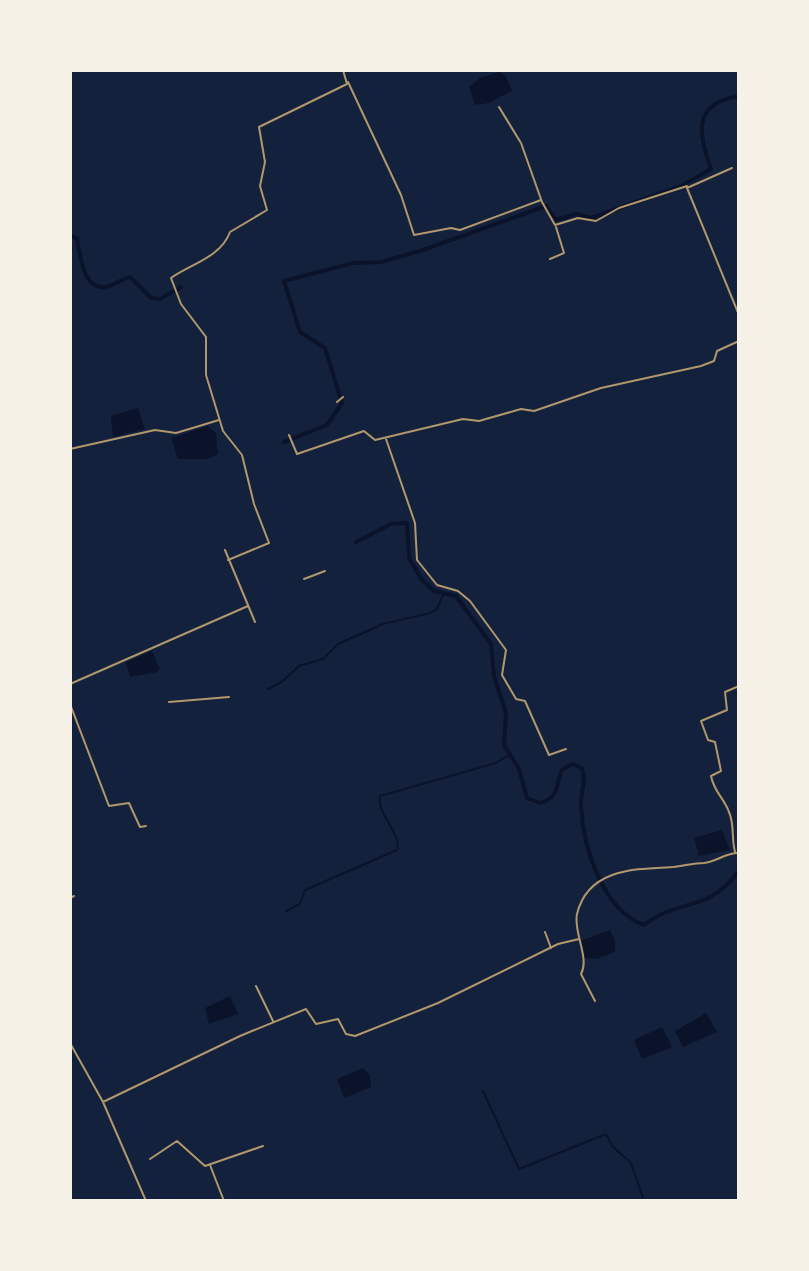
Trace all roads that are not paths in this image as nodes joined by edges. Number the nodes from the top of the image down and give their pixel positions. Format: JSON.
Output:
{"nodes":[{"id":1,"x":343,"y":70,"type":"edge"},
{"id":2,"x":348,"y":82,"type":"junction"},
{"id":3,"x":499,"y":107,"type":"dead end"},
{"id":4,"x":732,"y":168,"type":"dead end"},
{"id":5,"x":687,"y":186,"type":"junction"},
{"id":6,"x":541,"y":201,"type":"junction"},
{"id":7,"x":556,"y":225,"type":"junction"},
{"id":8,"x":550,"y":259,"type":"dead end"},
{"id":9,"x":739,"y":315,"type":"edge"},
{"id":10,"x":739,"y":341,"type":"edge"},
{"id":11,"x":343,"y":397,"type":"dead end"},
{"id":12,"x":337,"y":402,"type":"dead end"},
{"id":13,"x":220,"y":419,"type":"junction"},
{"id":14,"x":289,"y":435,"type":"dead end"},
{"id":15,"x":386,"y":438,"type":"junction"},
{"id":16,"x":70,"y":449,"type":"edge"},
{"id":17,"x":225,"y":550,"type":"dead end"},
{"id":18,"x":228,"y":560,"type":"junction"},
{"id":19,"x":325,"y":571,"type":"dead end"},
{"id":20,"x":304,"y":579,"type":"dead end"},
{"id":21,"x":248,"y":606,"type":"junction"},
{"id":22,"x":255,"y":622,"type":"dead end"},
{"id":23,"x":70,"y":684,"type":"edge"},
{"id":24,"x":739,"y":686,"type":"edge"},
{"id":25,"x":229,"y":697,"type":"dead end"},
{"id":26,"x":169,"y":702,"type":"dead end"},
{"id":27,"x":70,"y":704,"type":"edge"},
{"id":28,"x":566,"y":749,"type":"dead end"},
{"id":29,"x":146,"y":826,"type":"dead end"},
{"id":30,"x":737,"y":852,"type":"edge"},
{"id":31,"x":545,"y":932,"type":"dead end"},
{"id":32,"x":579,"y":939,"type":"junction"},
{"id":33,"x":551,"y":949,"type":"junction"},
{"id":34,"x":256,"y":986,"type":"dead end"},
{"id":35,"x":595,"y":1001,"type":"dead end"},
{"id":36,"x":274,"y":1022,"type":"junction"},
{"id":37,"x":70,"y":1043,"type":"edge"},
{"id":38,"x":103,"y":1102,"type":"junction"},
{"id":39,"x":263,"y":1146,"type":"dead end"},
{"id":40,"x":150,"y":1159,"type":"dead end"},
{"id":41,"x":210,"y":1164,"type":"junction"},
{"id":42,"x":146,"y":1201,"type":"edge"},
{"id":43,"x":224,"y":1201,"type":"edge"}],
"edges":[{"from":1,"to":2,"type":"street"},
{"from":2,"to":6,"type":"street"},
{"from":2,"to":13,"type":"street"},
{"from":3,"to":6,"type":"street"},
{"from":4,"to":5,"type":"street"},
{"from":5,"to":7,"type":"street"},
{"from":5,"to":9,"type":"street"},
{"from":6,"to":7,"type":"street"},
{"from":7,"to":8,"type":"street"},
{"from":10,"to":15,"type":"street"},
{"from":11,"to":12,"type":"street"},
{"from":13,"to":16,"type":"street"},
{"from":13,"to":18,"type":"street"},
{"from":14,"to":15,"type":"street"},
{"from":15,"to":28,"type":"street"},
{"from":17,"to":18,"type":"street"},
{"from":18,"to":21,"type":"street"},
{"from":19,"to":20,"type":"street"},
{"from":21,"to":22,"type":"street"},
{"from":21,"to":23,"type":"street"},
{"from":24,"to":30,"type":"street"},
{"from":25,"to":26,"type":"street"},
{"from":27,"to":29,"type":"street"},
{"from":30,"to":32,"type":"street"},
{"from":31,"to":33,"type":"street"},
{"from":32,"to":33,"type":"street"},
{"from":32,"to":35,"type":"street"},
{"from":33,"to":36,"type":"street"},
{"from":34,"to":36,"type":"street"},
{"from":36,"to":38,"type":"street"},
{"from":37,"to":38,"type":"street"},
{"from":38,"to":42,"type":"street"},
{"from":39,"to":41,"type":"street"},
{"from":40,"to":41,"type":"street"},
{"from":41,"to":43,"type":"street"}]}
